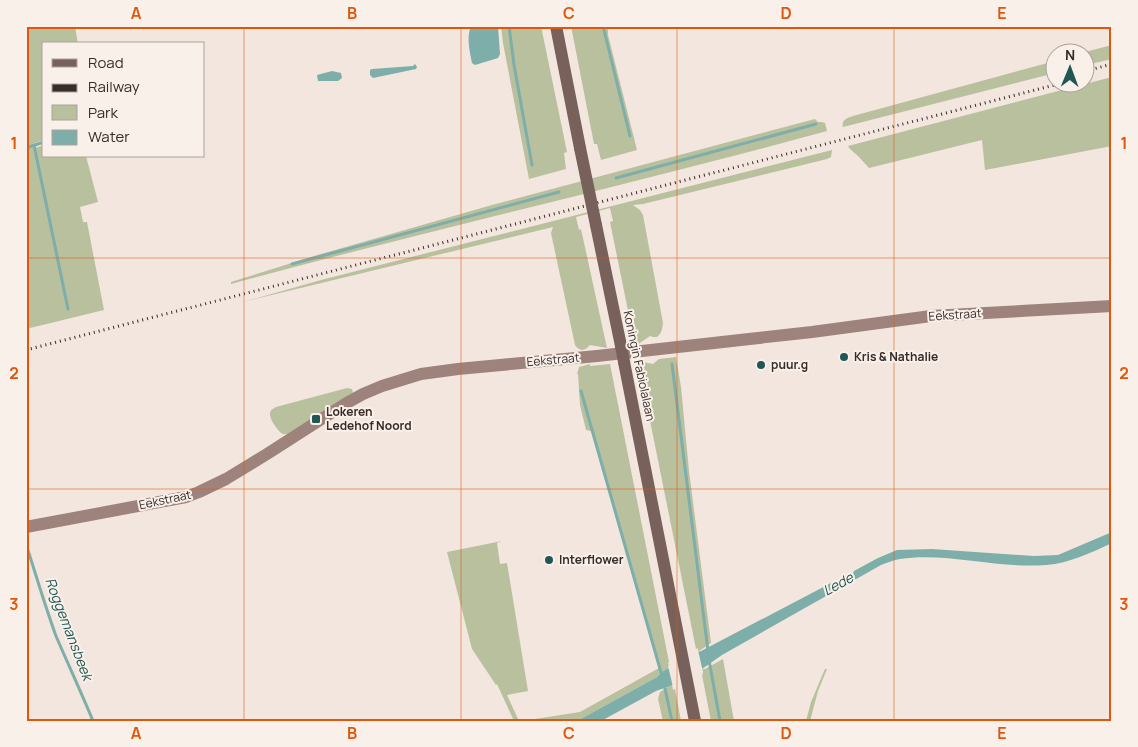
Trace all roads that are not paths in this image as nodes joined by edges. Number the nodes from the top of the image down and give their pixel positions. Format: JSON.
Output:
{"nodes":[{"id":1,"x":556,"y":26,"type":"edge"},
{"id":2,"x":1112,"y":306,"type":"edge"},
{"id":3,"x":26,"y":527,"type":"edge"},
{"id":4,"x":695,"y":718,"type":"edge"}],
"edges":[{"from":1,"to":4,"type":"main road","name":"Koningin Fabiolalaan","bridge":true},
{"from":2,"to":3,"type":"street","name":"Eekstraat"}]}
